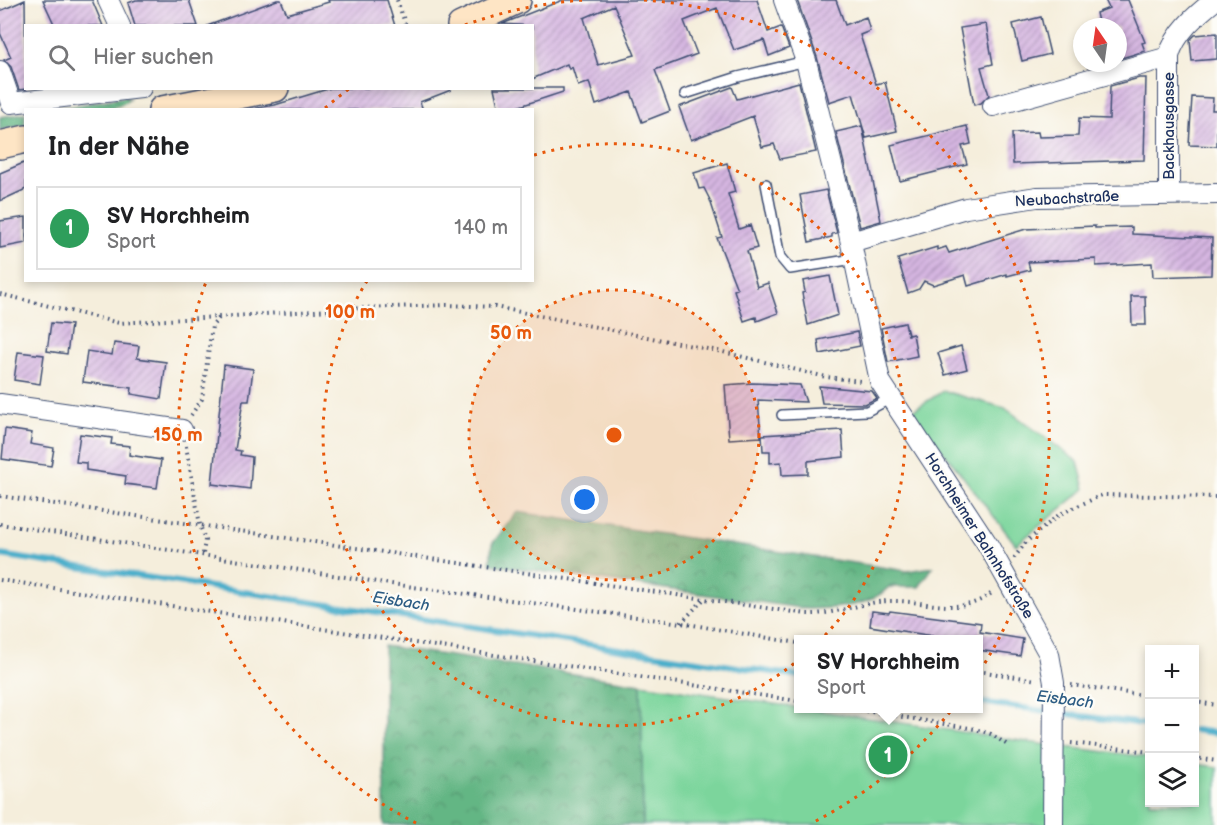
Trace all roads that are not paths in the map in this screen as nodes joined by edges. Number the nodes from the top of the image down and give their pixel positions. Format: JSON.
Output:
{"nodes":[{"id":1,"x":108,"y":0,"type":"edge"},
{"id":2,"x":517,"y":0,"type":"edge"},
{"id":3,"x":784,"y":0,"type":"edge"},
{"id":4,"x":1215,"y":0,"type":"edge"},
{"id":5,"x":119,"y":24,"type":"edge"},
{"id":6,"x":465,"y":24,"type":"edge"},
{"id":7,"x":1169,"y":57,"type":"junction"},
{"id":8,"x":806,"y":61,"type":"junction"},
{"id":9,"x":0,"y":71,"type":"edge"},
{"id":10,"x":124,"y":90,"type":"edge"},
{"id":11,"x":149,"y":90,"type":"edge"},
{"id":12,"x":264,"y":90,"type":"edge"},
{"id":13,"x":685,"y":94,"type":"dead end"},
{"id":14,"x":5,"y":104,"type":"edge"},
{"id":15,"x":993,"y":106,"type":"dead end"},
{"id":16,"x":159,"y":108,"type":"edge"},
{"id":17,"x":170,"y":108,"type":"edge"},
{"id":18,"x":24,"y":140,"type":"edge"},
{"id":19,"x":0,"y":146,"type":"edge"},
{"id":20,"x":766,"y":184,"type":"dead end"},
{"id":21,"x":1217,"y":194,"type":"edge"},
{"id":22,"x":1169,"y":195,"type":"junction"},
{"id":23,"x":852,"y":250,"type":"junction"},
{"id":24,"x":885,"y":390,"type":"junction"},
{"id":25,"x":0,"y":404,"type":"edge"},
{"id":26,"x":782,"y":415,"type":"dead end"},
{"id":27,"x":182,"y":430,"type":"road end"},
{"id":28,"x":1053,"y":825,"type":"edge"}],
"edges":[{"from":1,"to":5,"type":"street"},
{"from":2,"to":6,"type":"main road"},
{"from":3,"to":8,"type":"street","name":"Horchheimer Bahnhofstraße"},
{"from":4,"to":7,"type":"street","name":"Backhausgasse"},
{"from":7,"to":15,"type":"street","name":"Backhausgasse"},
{"from":7,"to":22,"type":"street","name":"Backhausgasse"},
{"from":8,"to":13,"type":"lane"},
{"from":8,"to":23,"type":"street","name":"Horchheimer Bahnhofstraße"},
{"from":9,"to":14,"type":"street"},
{"from":10,"to":14,"type":"street"},
{"from":11,"to":16,"type":"street"},
{"from":12,"to":17,"type":"main road"},
{"from":18,"to":19,"type":"main road"},
{"from":20,"to":23,"type":"lane"},
{"from":21,"to":22,"type":"street","name":"Neubachstraße"},
{"from":22,"to":23,"type":"street","name":"Neubachstraße"},
{"from":23,"to":24,"type":"street","name":"Horchheimer Bahnhofstraße"},
{"from":24,"to":26,"type":"lane"},
{"from":24,"to":28,"type":"street","name":"Horchheimer Bahnhofstraße"},
{"from":25,"to":27,"type":"street"}]}
